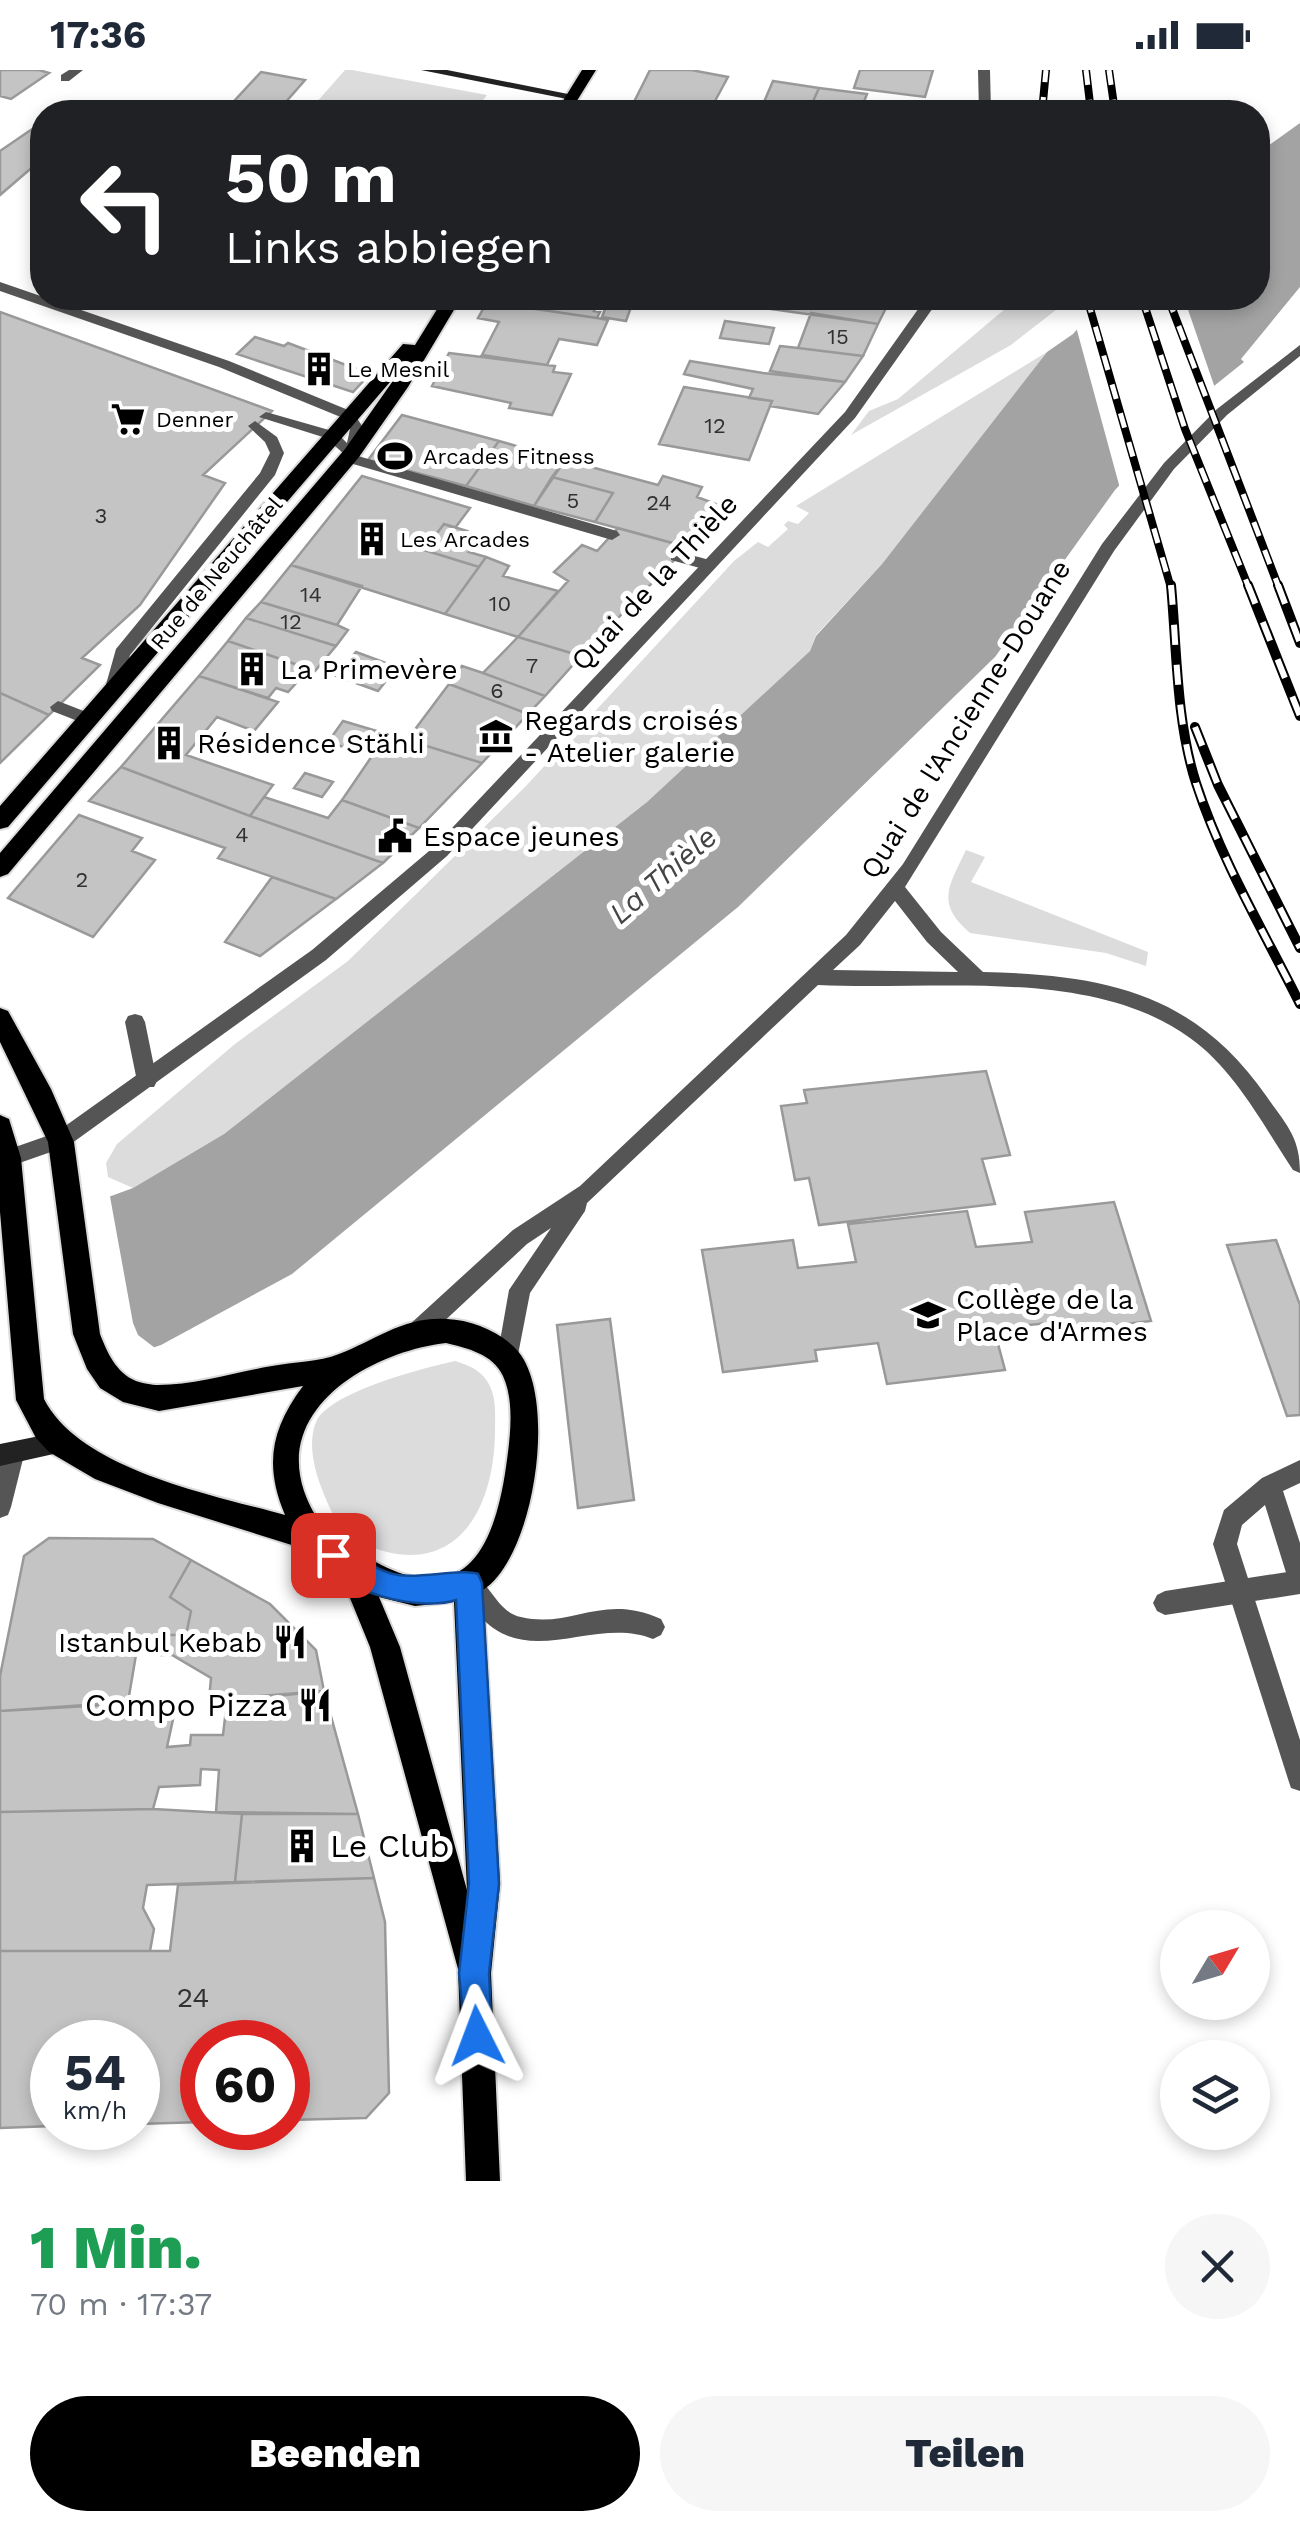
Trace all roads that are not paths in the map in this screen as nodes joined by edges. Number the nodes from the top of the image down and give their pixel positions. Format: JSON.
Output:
{"nodes":[{"id":1,"x":77,"y":70,"type":"edge"},
{"id":2,"x":427,"y":70,"type":"edge"},
{"id":3,"x":588,"y":70,"type":"edge"},
{"id":4,"x":984,"y":70,"type":"edge"},
{"id":5,"x":65,"y":78,"type":"dead end"},
{"id":6,"x":572,"y":96,"type":"junction"},
{"id":7,"x":570,"y":100,"type":"edge"},
{"id":8,"x":985,"y":100,"type":"edge"},
{"id":9,"x":0,"y":286,"type":"edge"},
{"id":10,"x":30,"y":296,"type":"edge"},
{"id":11,"x":69,"y":310,"type":"edge"},
{"id":12,"x":440,"y":310,"type":"edge"},
{"id":13,"x":444,"y":310,"type":"edge"},
{"id":14,"x":925,"y":310,"type":"edge"},
{"id":15,"x":1300,"y":348,"type":"edge"},
{"id":16,"x":348,"y":415,"type":"junction"},
{"id":17,"x":332,"y":435,"type":"junction"},
{"id":18,"x":347,"y":459,"type":"junction"},
{"id":19,"x":612,"y":535,"type":"dead end"},
{"id":20,"x":677,"y":556,"type":"dead end"},
{"id":21,"x":707,"y":565,"type":"junction"},
{"id":22,"x":113,"y":688,"type":"junction"},
{"id":23,"x":58,"y":707,"type":"dead end"},
{"id":24,"x":88,"y":719,"type":"junction"},
{"id":25,"x":0,"y":821,"type":"edge"},
{"id":26,"x":0,"y":868,"type":"edge"},
{"id":27,"x":895,"y":888,"type":"junction"},
{"id":28,"x":816,"y":977,"type":"junction"},
{"id":29,"x":979,"y":980,"type":"junction"},
{"id":30,"x":0,"y":1018,"type":"edge"},
{"id":31,"x":135,"y":1022,"type":"dead end"},
{"id":32,"x":147,"y":1080,"type":"junction"},
{"id":33,"x":0,"y":1126,"type":"edge"},
{"id":34,"x":61,"y":1140,"type":"junction"},
{"id":35,"x":8,"y":1158,"type":"junction"},
{"id":36,"x":1300,"y":1164,"type":"edge"},
{"id":37,"x":587,"y":1192,"type":"junction"},
{"id":38,"x":416,"y":1333,"type":"junction"},
{"id":39,"x":508,"y":1358,"type":"junction"},
{"id":40,"x":344,"y":1366,"type":"junction"},
{"id":41,"x":58,"y":1443,"type":"junction"},
{"id":42,"x":6,"y":1455,"type":"edge"},
{"id":43,"x":1300,"y":1470,"type":"edge"},
{"id":44,"x":1270,"y":1486,"type":"junction"},
{"id":45,"x":0,"y":1507,"type":"edge"},
{"id":46,"x":313,"y":1540,"type":"junction"},
{"id":47,"x":354,"y":1571,"type":"junction"},
{"id":48,"x":1300,"y":1580,"type":"edge"},
{"id":49,"x":468,"y":1583,"type":"junction"},
{"id":50,"x":1240,"y":1592,"type":"junction"},
{"id":51,"x":1165,"y":1603,"type":"dead end"},
{"id":52,"x":652,"y":1628,"type":"dead end"},
{"id":53,"x":1300,"y":1779,"type":"edge"},
{"id":54,"x":474,"y":1973,"type":"junction"},
{"id":55,"x":483,"y":2181,"type":"edge"}],
"edges":[{"from":1,"to":5,"type":"street"},
{"from":2,"to":6,"type":"street"},
{"from":3,"to":6,"type":"main road"},
{"from":4,"to":8,"type":"street"},
{"from":6,"to":7,"type":"main road"},
{"from":9,"to":10,"type":"street"},
{"from":11,"to":16,"type":"street"},
{"from":12,"to":16,"type":"main road","name":"Rue de Neuchâtel"},
{"from":13,"to":18,"type":"main road","name":"Rue de Neuchâtel"},
{"from":14,"to":21,"type":"street","name":"Quai de la Thièle"},
{"from":15,"to":27,"type":"street","name":"Quai de l'Ancienne-Douane"},
{"from":16,"to":17,"type":"main road","name":"Rue de Neuchâtel"},
{"from":16,"to":18,"type":"street"},
{"from":17,"to":18,"type":"street"},
{"from":17,"to":22,"type":"main road","name":"Rue de Neuchâtel"},
{"from":17,"to":22,"type":"street"},
{"from":18,"to":19,"type":"street"},
{"from":18,"to":26,"type":"main road","name":"Rue de Neuchâtel"},
{"from":20,"to":21,"type":"street"},
{"from":21,"to":32,"type":"street","name":"Quai de la Thièle"},
{"from":22,"to":24,"type":"main road","name":"Rue de Neuchâtel"},
{"from":23,"to":24,"type":"street"},
{"from":24,"to":25,"type":"main road","name":"Rue de Neuchâtel"},
{"from":27,"to":28,"type":"street","name":"Quai de l'Ancienne-Douane"},
{"from":27,"to":29,"type":"street"},
{"from":28,"to":29,"type":"street"},
{"from":28,"to":37,"type":"street","name":"Quai de l'Ancienne-Douane"},
{"from":29,"to":36,"type":"street"},
{"from":30,"to":34,"type":"main road"},
{"from":31,"to":32,"type":"street"},
{"from":32,"to":34,"type":"street","name":"Quai de la Thièle"},
{"from":33,"to":35,"type":"main road"},
{"from":34,"to":35,"type":"street","name":"Quai de la Thièle"},
{"from":34,"to":40,"type":"main road"},
{"from":35,"to":41,"type":"main road"},
{"from":37,"to":38,"type":"street","name":"Quai de l'Ancienne-Douane"},
{"from":37,"to":39,"type":"street","name":"Quai de l'Ancienne-Douane"},
{"from":38,"to":39,"type":"main road"},
{"from":38,"to":40,"type":"main road"},
{"from":39,"to":49,"type":"main road"},
{"from":40,"to":46,"type":"main road"},
{"from":41,"to":42,"type":"street"},
{"from":41,"to":46,"type":"main road"},
{"from":42,"to":45,"type":"street"},
{"from":43,"to":44,"type":"street"},
{"from":44,"to":48,"type":"street"},
{"from":44,"to":50,"type":"street"},
{"from":46,"to":47,"type":"main road"},
{"from":47,"to":49,"type":"main road"},
{"from":47,"to":54,"type":"main road"},
{"from":48,"to":50,"type":"street"},
{"from":49,"to":52,"type":"street"},
{"from":49,"to":54,"type":"main road"},
{"from":50,"to":51,"type":"street"},
{"from":50,"to":53,"type":"street"},
{"from":54,"to":55,"type":"main road"}]}
